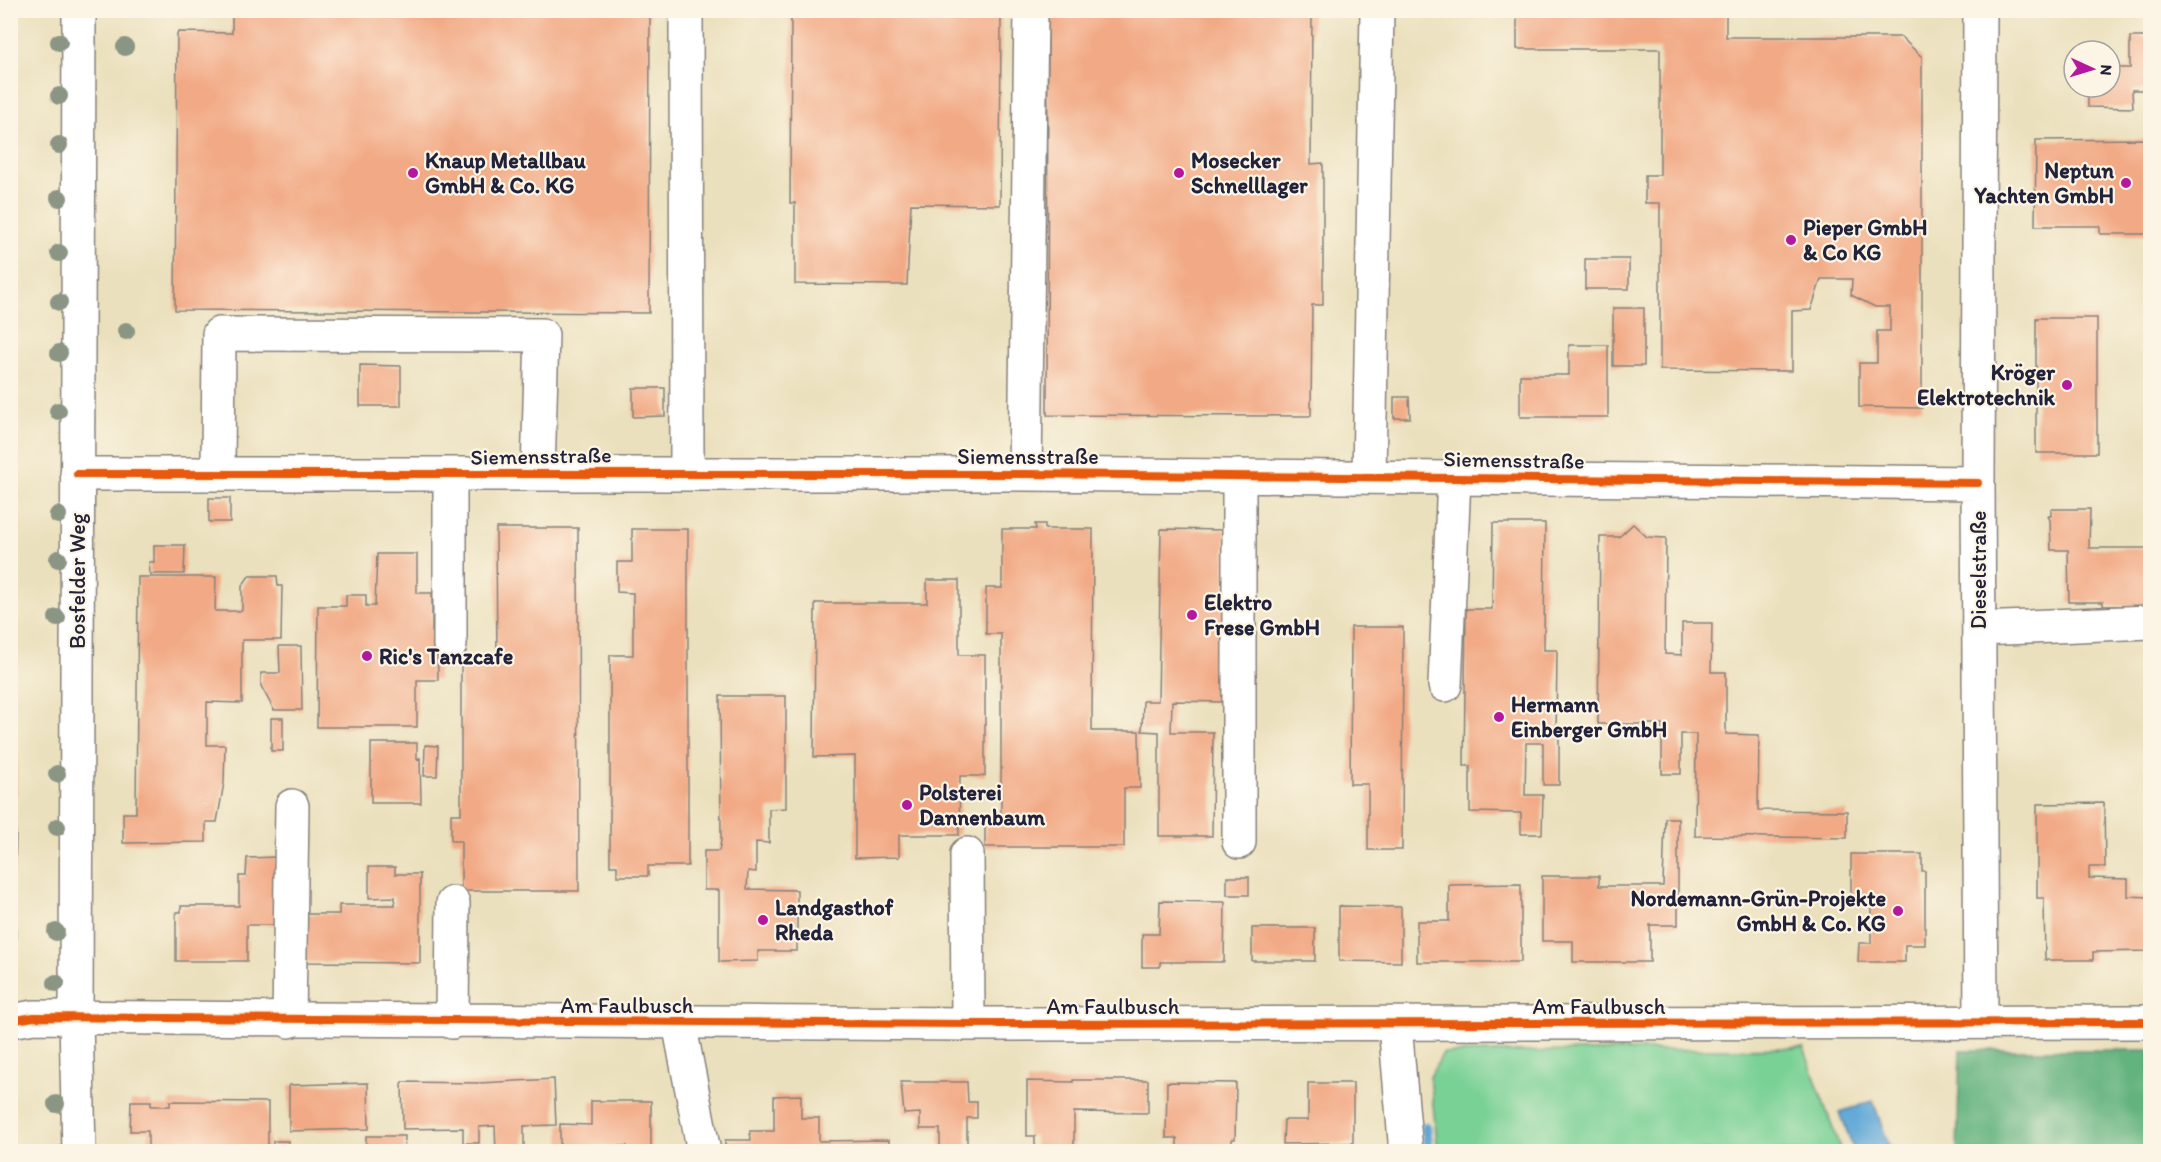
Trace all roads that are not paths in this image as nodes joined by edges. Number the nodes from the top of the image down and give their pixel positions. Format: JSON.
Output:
{"nodes":[{"id":1,"x":79,"y":10,"type":"edge"},
{"id":2,"x":686,"y":10,"type":"edge"},
{"id":3,"x":1031,"y":10,"type":"edge"},
{"id":4,"x":1377,"y":10,"type":"edge"},
{"id":5,"x":1980,"y":10,"type":"edge"},
{"id":6,"x":218,"y":473,"type":"junction"},
{"id":7,"x":538,"y":473,"type":"junction"},
{"id":8,"x":687,"y":473,"type":"junction"},
{"id":9,"x":77,"y":474,"type":"junction"},
{"id":10,"x":1025,"y":474,"type":"junction"},
{"id":11,"x":450,"y":475,"type":"junction"},
{"id":12,"x":1239,"y":476,"type":"junction"},
{"id":13,"x":1370,"y":477,"type":"junction"},
{"id":14,"x":1454,"y":478,"type":"junction"},
{"id":15,"x":1978,"y":483,"type":"junction"},
{"id":16,"x":2151,"y":622,"type":"edge"},
{"id":17,"x":1979,"y":629,"type":"junction"},
{"id":18,"x":450,"y":645,"type":"dead end"},
{"id":19,"x":1445,"y":685,"type":"dead end"},
{"id":20,"x":292,"y":806,"type":"dead end"},
{"id":21,"x":1239,"y":842,"type":"dead end"},
{"id":22,"x":968,"y":854,"type":"dead end"},
{"id":23,"x":453,"y":903,"type":"dead end"},
{"id":24,"x":76,"y":1019,"type":"junction"},
{"id":25,"x":10,"y":1021,"type":"edge"},
{"id":26,"x":289,"y":1021,"type":"junction"},
{"id":27,"x":452,"y":1022,"type":"junction"},
{"id":28,"x":1981,"y":1022,"type":"junction"},
{"id":29,"x":2151,"y":1022,"type":"edge"},
{"id":30,"x":679,"y":1023,"type":"junction"},
{"id":31,"x":968,"y":1024,"type":"junction"},
{"id":32,"x":1395,"y":1025,"type":"junction"},
{"id":33,"x":79,"y":1152,"type":"edge"},
{"id":34,"x":704,"y":1152,"type":"edge"},
{"id":35,"x":1406,"y":1152,"type":"edge"}],
"edges":[{"from":1,"to":9,"type":"street","name":"Bosfelder Weg"},
{"from":2,"to":8,"type":"street"},
{"from":3,"to":10,"type":"street"},
{"from":4,"to":13,"type":"street"},
{"from":5,"to":15,"type":"street","name":"Dieselstraße"},
{"from":6,"to":7,"type":"street"},
{"from":6,"to":9,"type":"street","name":"Siemensstraße"},
{"from":6,"to":11,"type":"street","name":"Siemensstraße"},
{"from":7,"to":8,"type":"street","name":"Siemensstraße"},
{"from":7,"to":11,"type":"street","name":"Siemensstraße"},
{"from":8,"to":10,"type":"street","name":"Siemensstraße"},
{"from":9,"to":24,"type":"street","name":"Bosfelder Weg"},
{"from":10,"to":12,"type":"street","name":"Siemensstraße"},
{"from":11,"to":18,"type":"street"},
{"from":12,"to":13,"type":"street","name":"Siemensstraße"},
{"from":12,"to":21,"type":"street"},
{"from":13,"to":14,"type":"street","name":"Siemensstraße"},
{"from":14,"to":15,"type":"street","name":"Siemensstraße"},
{"from":14,"to":19,"type":"street"},
{"from":15,"to":17,"type":"street","name":"Dieselstraße"},
{"from":16,"to":17,"type":"street"},
{"from":17,"to":28,"type":"street","name":"Dieselstraße"},
{"from":20,"to":26,"type":"street"},
{"from":22,"to":31,"type":"street"},
{"from":23,"to":27,"type":"street"},
{"from":24,"to":25,"type":"street","name":"Am Faulbusch"},
{"from":24,"to":26,"type":"street","name":"Am Faulbusch"},
{"from":24,"to":33,"type":"street","name":"Bosfelder Weg"},
{"from":26,"to":27,"type":"street","name":"Am Faulbusch"},
{"from":27,"to":30,"type":"street","name":"Am Faulbusch"},
{"from":28,"to":29,"type":"street","name":"Am Faulbusch"},
{"from":28,"to":32,"type":"street","name":"Am Faulbusch"},
{"from":30,"to":31,"type":"street","name":"Am Faulbusch"},
{"from":30,"to":34,"type":"street"},
{"from":31,"to":32,"type":"street","name":"Am Faulbusch"},
{"from":32,"to":35,"type":"street"}]}
